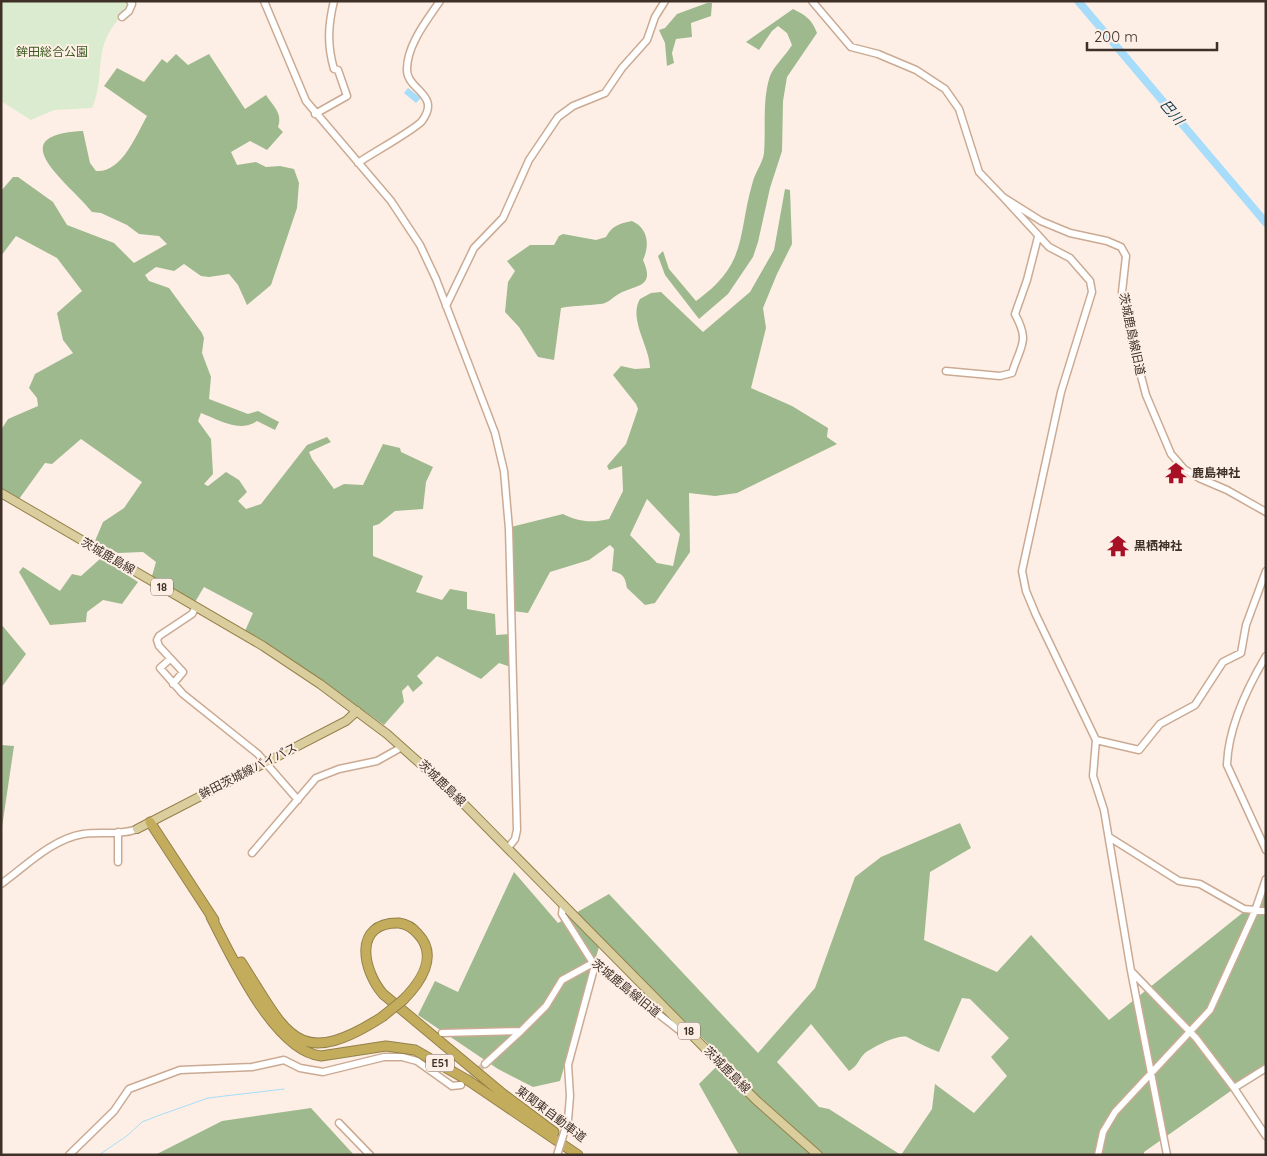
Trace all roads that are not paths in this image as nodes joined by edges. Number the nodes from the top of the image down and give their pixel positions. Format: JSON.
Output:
{"nodes":[{"id":1,"x":130,"y":1,"type":"edge"},
{"id":2,"x":264,"y":1,"type":"edge"},
{"id":3,"x":334,"y":1,"type":"edge"},
{"id":4,"x":440,"y":1,"type":"edge"},
{"id":5,"x":665,"y":1,"type":"edge"},
{"id":6,"x":812,"y":1,"type":"edge"},
{"id":7,"x":122,"y":16,"type":"dead end"},
{"id":8,"x":315,"y":114,"type":"junction"},
{"id":9,"x":358,"y":163,"type":"junction"},
{"id":10,"x":1003,"y":197,"type":"junction"},
{"id":11,"x":1038,"y":237,"type":"junction"},
{"id":12,"x":446,"y":306,"type":"junction"},
{"id":13,"x":946,"y":371,"type":"dead end"},
{"id":14,"x":1,"y":493,"type":"edge"},
{"id":15,"x":1266,"y":512,"type":"edge"},
{"id":16,"x":1266,"y":571,"type":"edge"},
{"id":17,"x":196,"y":607,"type":"junction"},
{"id":18,"x":1266,"y":656,"type":"edge"},
{"id":19,"x":170,"y":659,"type":"junction"},
{"id":20,"x":172,"y":684,"type":"junction"},
{"id":21,"x":358,"y":711,"type":"junction"},
{"id":22,"x":1096,"y":740,"type":"junction"},
{"id":23,"x":402,"y":747,"type":"junction"},
{"id":24,"x":265,"y":762,"type":"junction"},
{"id":25,"x":298,"y":800,"type":"junction"},
{"id":26,"x":150,"y":822,"type":"junction"},
{"id":27,"x":136,"y":829,"type":"joint"},
{"id":28,"x":118,"y":832,"type":"junction"},
{"id":29,"x":1108,"y":837,"type":"junction"},
{"id":30,"x":508,"y":848,"type":"junction"},
{"id":31,"x":1266,"y":850,"type":"edge"},
{"id":32,"x":252,"y":853,"type":"dead end"},
{"id":33,"x":118,"y":862,"type":"dead end"},
{"id":34,"x":1266,"y":879,"type":"edge"},
{"id":35,"x":1,"y":884,"type":"edge"},
{"id":36,"x":563,"y":904,"type":"junction"},
{"id":37,"x":1266,"y":910,"type":"edge"},
{"id":38,"x":1256,"y":911,"type":"junction"},
{"id":39,"x":212,"y":916,"type":"junction"},
{"id":40,"x":594,"y":964,"type":"junction"},
{"id":41,"x":1131,"y":970,"type":"junction"},
{"id":42,"x":521,"y":1030,"type":"junction"},
{"id":43,"x":1190,"y":1032,"type":"junction"},
{"id":44,"x":442,"y":1033,"type":"dead end"},
{"id":45,"x":690,"y":1033,"type":"junction"},
{"id":46,"x":485,"y":1064,"type":"tunnel mouth"},
{"id":47,"x":1266,"y":1068,"type":"edge"},
{"id":48,"x":1153,"y":1072,"type":"junction"},
{"id":49,"x":461,"y":1085,"type":"dead end"},
{"id":50,"x":1234,"y":1088,"type":"junction"},
{"id":51,"x":339,"y":1123,"type":"dead end"},
{"id":52,"x":1266,"y":1136,"type":"edge"},
{"id":53,"x":69,"y":1155,"type":"edge"},
{"id":54,"x":370,"y":1155,"type":"edge"},
{"id":55,"x":557,"y":1155,"type":"edge"},
{"id":56,"x":578,"y":1155,"type":"edge"},
{"id":57,"x":584,"y":1155,"type":"edge"},
{"id":58,"x":818,"y":1155,"type":"edge"},
{"id":59,"x":1098,"y":1155,"type":"edge"},
{"id":60,"x":1167,"y":1155,"type":"edge"}],
"edges":[{"from":1,"to":7,"type":"street"},
{"from":2,"to":8,"type":"street"},
{"from":3,"to":8,"type":"street"},
{"from":4,"to":9,"type":"street"},
{"from":5,"to":12,"type":"street"},
{"from":6,"to":10,"type":"street","name":"茨城鹿島線旧道"},
{"from":8,"to":9,"type":"street"},
{"from":9,"to":12,"type":"street"},
{"from":10,"to":11,"type":"street"},
{"from":10,"to":15,"type":"street","name":"茨城鹿島線旧道"},
{"from":11,"to":13,"type":"street"},
{"from":11,"to":22,"type":"street"},
{"from":12,"to":30,"type":"street"},
{"from":14,"to":17,"type":"main road","name":"茨城鹿島線","number":"18"},
{"from":16,"to":22,"type":"street"},
{"from":17,"to":19,"type":"street"},
{"from":17,"to":21,"type":"main road","name":"茨城鹿島線","number":"18"},
{"from":18,"to":31,"type":"street"},
{"from":19,"to":20,"type":"street"},
{"from":19,"to":20,"type":"street"},
{"from":20,"to":24,"type":"street"},
{"from":21,"to":23,"type":"main road","name":"茨城鹿島線","number":"18"},
{"from":21,"to":24,"type":"main road","name":"鉾田茨城線バイパス"},
{"from":22,"to":29,"type":"street"},
{"from":23,"to":25,"type":"street"},
{"from":23,"to":30,"type":"main road","name":"茨城鹿島線","number":"18"},
{"from":24,"to":25,"type":"street"},
{"from":24,"to":26,"type":"main road","name":"鉾田茨城線バイパス"},
{"from":25,"to":32,"type":"street"},
{"from":26,"to":27,"type":"main road","name":"鉾田茨城線バイパス"},
{"from":26,"to":39,"type":"highway"},
{"from":27,"to":28,"type":"street"},
{"from":28,"to":33,"type":"street"},
{"from":28,"to":35,"type":"street"},
{"from":29,"to":38,"type":"street"},
{"from":29,"to":41,"type":"street"},
{"from":30,"to":36,"type":"main road","name":"茨城鹿島線","number":"18"},
{"from":34,"to":38,"type":"street"},
{"from":36,"to":40,"type":"street","name":"茨城鹿島線旧道"},
{"from":36,"to":45,"type":"main road","name":"茨城鹿島線","number":"18"},
{"from":37,"to":38,"type":"street"},
{"from":38,"to":43,"type":"street"},
{"from":39,"to":56,"type":"highway","number":"E51"},
{"from":39,"to":57,"type":"highway","name":"東関東自動車道","bridge":true},
{"from":40,"to":42,"type":"street"},
{"from":40,"to":45,"type":"street","name":"茨城鹿島線旧道"},
{"from":40,"to":55,"type":"street","bridge":true},
{"from":41,"to":43,"type":"street"},
{"from":41,"to":48,"type":"street"},
{"from":42,"to":44,"type":"street"},
{"from":42,"to":46,"type":"street"},
{"from":43,"to":48,"type":"street"},
{"from":43,"to":50,"type":"street"},
{"from":45,"to":58,"type":"main road","name":"茨城鹿島線","number":"18"},
{"from":47,"to":50,"type":"street"},
{"from":48,"to":59,"type":"street"},
{"from":48,"to":60,"type":"street"},
{"from":49,"to":53,"type":"street"},
{"from":50,"to":52,"type":"street"},
{"from":51,"to":54,"type":"street"}]}
